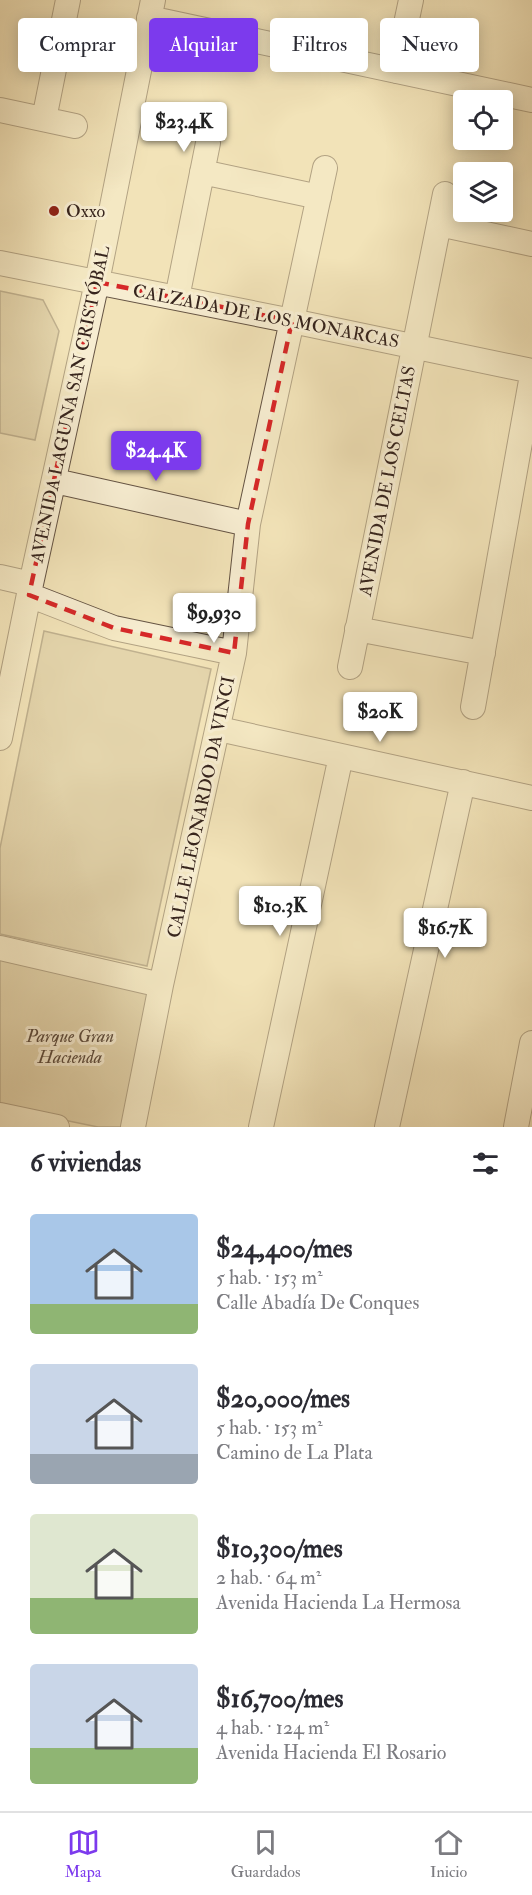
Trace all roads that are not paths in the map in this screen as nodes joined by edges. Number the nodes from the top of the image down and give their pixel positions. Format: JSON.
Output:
{"nodes":[{"id":1,"x":68,"y":0,"type":"edge"},
{"id":2,"x":411,"y":0,"type":"edge"},
{"id":3,"x":151,"y":9,"type":"edge"},
{"id":4,"x":407,"y":18,"type":"edge"},
{"id":5,"x":380,"y":67,"type":"edge"},
{"id":6,"x":401,"y":72,"type":"edge"},
{"id":7,"x":532,"y":100,"type":"edge"},
{"id":8,"x":0,"y":110,"type":"edge"},
{"id":9,"x":44,"y":119,"type":"junction"},
{"id":10,"x":75,"y":126,"type":"dead end"},
{"id":11,"x":208,"y":143,"type":"dead end"},
{"id":12,"x":325,"y":168,"type":"dead end"},
{"id":13,"x":202,"y":172,"type":"junction"},
{"id":14,"x":445,"y":194,"type":"dead end"},
{"id":15,"x":319,"y":196,"type":"junction"},
{"id":16,"x":439,"y":224,"type":"junction"},
{"id":17,"x":532,"y":244,"type":"edge"},
{"id":18,"x":0,"y":263,"type":"edge"},
{"id":19,"x":98,"y":282,"type":"junction"},
{"id":20,"x":177,"y":298,"type":"junction"},
{"id":21,"x":292,"y":321,"type":"junction"},
{"id":22,"x":415,"y":346,"type":"junction"},
{"id":23,"x":532,"y":373,"type":"edge"},
{"id":24,"x":55,"y":481,"type":"junction"},
{"id":25,"x":248,"y":524,"type":"junction"},
{"id":26,"x":0,"y":577,"type":"edge"},
{"id":27,"x":30,"y":589,"type":"junction"},
{"id":28,"x":357,"y":629,"type":"junction"},
{"id":29,"x":483,"y":652,"type":"junction"},
{"id":30,"x":234,"y":653,"type":"junction"},
{"id":31,"x":350,"y":667,"type":"dead end"},
{"id":32,"x":473,"y":707,"type":"dead end"},
{"id":33,"x":219,"y":729,"type":"junction"},
{"id":34,"x":0,"y":738,"type":"edge"},
{"id":35,"x":341,"y":756,"type":"junction"},
{"id":36,"x":463,"y":783,"type":"junction"},
{"id":37,"x":532,"y":798,"type":"edge"},
{"id":38,"x":0,"y":948,"type":"edge"},
{"id":39,"x":161,"y":985,"type":"junction"},
{"id":40,"x":532,"y":1043,"type":"edge"},
{"id":41,"x":11,"y":1121,"type":"edge"},
{"id":42,"x":57,"y":1127,"type":"edge"},
{"id":43,"x":133,"y":1127,"type":"edge"},
{"id":44,"x":261,"y":1127,"type":"edge"},
{"id":45,"x":387,"y":1127,"type":"edge"},
{"id":46,"x":516,"y":1127,"type":"edge"}],
"edges":[{"from":1,"to":9,"type":"street"},
{"from":2,"to":4,"type":"street"},
{"from":3,"to":5,"type":"street"},
{"from":3,"to":19,"type":"street","name":"AVENIDA LAGUNA SAN CRISTÓBAL"},
{"from":6,"to":7,"type":"street"},
{"from":8,"to":9,"type":"street"},
{"from":9,"to":10,"type":"street"},
{"from":11,"to":13,"type":"street"},
{"from":12,"to":15,"type":"street","name":"CALLE LEONARDO DA VINCI"},
{"from":13,"to":15,"type":"street"},
{"from":13,"to":20,"type":"street"},
{"from":14,"to":16,"type":"street","name":"AVENIDA DE LOS CELTAS"},
{"from":15,"to":21,"type":"street","name":"CALLE LEONARDO DA VINCI"},
{"from":16,"to":17,"type":"street"},
{"from":16,"to":22,"type":"street","name":"AVENIDA DE LOS CELTAS"},
{"from":18,"to":19,"type":"street","name":"CALZADA DE LOS MONARCAS"},
{"from":19,"to":20,"type":"street","name":"CALZADA DE LOS MONARCAS"},
{"from":19,"to":24,"type":"street","name":"AVENIDA LAGUNA SAN CRISTÓBAL"},
{"from":20,"to":21,"type":"street","name":"CALZADA DE LOS MONARCAS"},
{"from":21,"to":22,"type":"street","name":"CALZADA DE LOS MONARCAS"},
{"from":21,"to":25,"type":"street","name":"CALLE LEONARDO DA VINCI"},
{"from":22,"to":23,"type":"street","name":"CALZADA DE LOS MONARCAS"},
{"from":22,"to":28,"type":"street","name":"AVENIDA DE LOS CELTAS"},
{"from":23,"to":29,"type":"street"},
{"from":24,"to":25,"type":"street"},
{"from":24,"to":27,"type":"street","name":"AVENIDA LAGUNA SAN CRISTÓBAL"},
{"from":25,"to":30,"type":"street","name":"CALLE LEONARDO DA VINCI"},
{"from":26,"to":27,"type":"street"},
{"from":27,"to":30,"type":"street"},
{"from":27,"to":34,"type":"street","name":"AVENIDA LAGUNA SAN CRISTÓBAL"},
{"from":28,"to":29,"type":"street"},
{"from":28,"to":31,"type":"street","name":"AVENIDA DE LOS CELTAS"},
{"from":29,"to":32,"type":"street"},
{"from":30,"to":33,"type":"street","name":"CALLE LEONARDO DA VINCI"},
{"from":33,"to":35,"type":"street"},
{"from":33,"to":39,"type":"street","name":"CALLE LEONARDO DA VINCI"},
{"from":35,"to":36,"type":"street"},
{"from":35,"to":44,"type":"street"},
{"from":36,"to":37,"type":"street"},
{"from":36,"to":45,"type":"street"},
{"from":38,"to":39,"type":"street"},
{"from":39,"to":43,"type":"street","name":"CALLE LEONARDO DA VINCI"},
{"from":40,"to":46,"type":"street"},
{"from":41,"to":42,"type":"street"}]}
